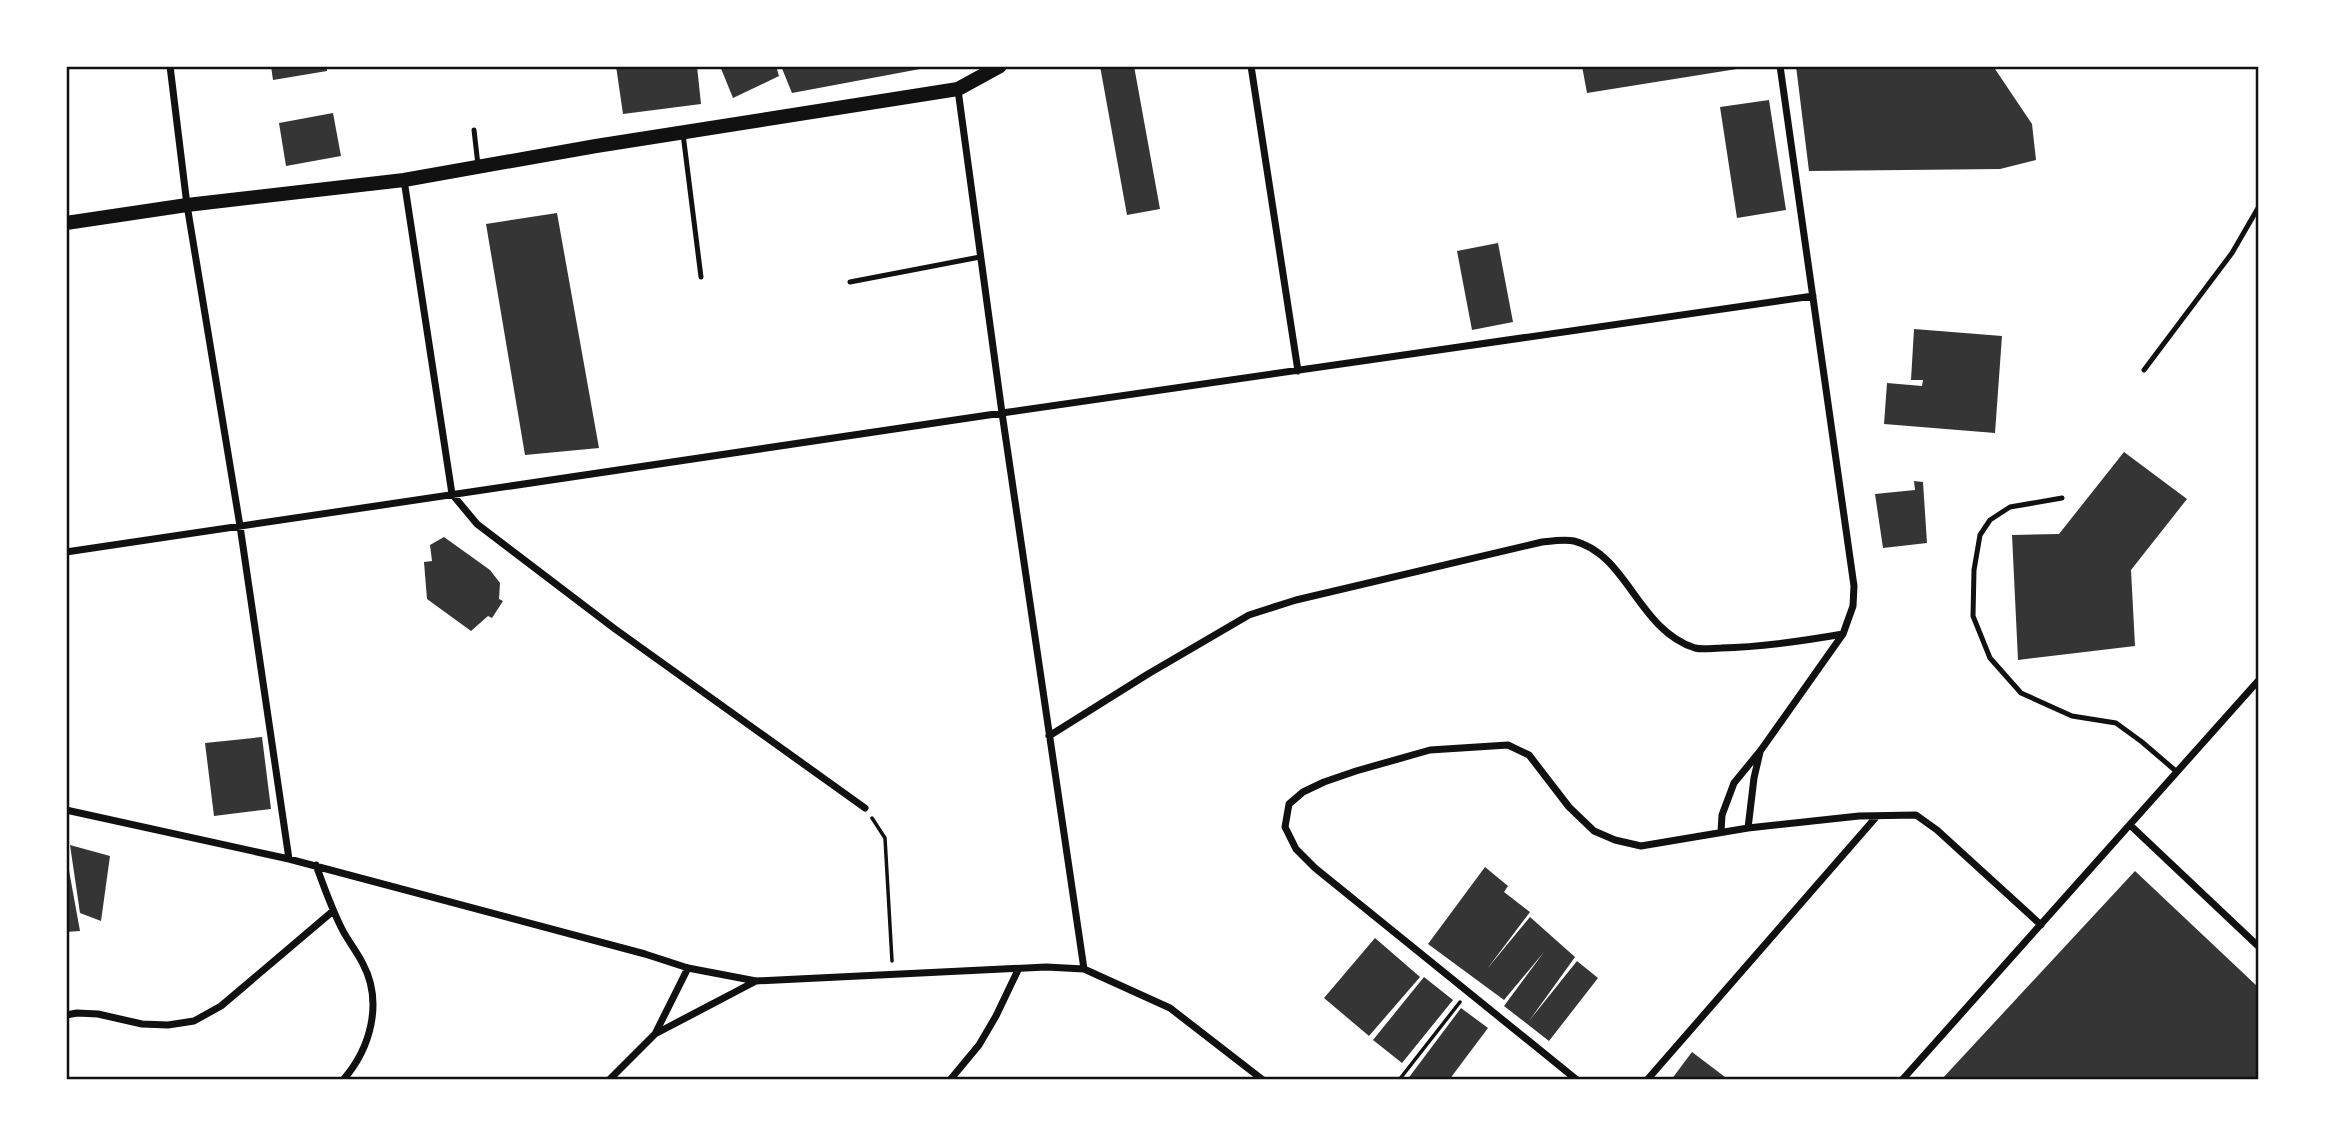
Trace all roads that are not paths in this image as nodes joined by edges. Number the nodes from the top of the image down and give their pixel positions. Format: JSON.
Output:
{"nodes":[{"id":1,"x":170,"y":66,"type":"edge"},
{"id":2,"x":1000,"y":66,"type":"edge"},
{"id":3,"x":1251,"y":66,"type":"edge"},
{"id":4,"x":1780,"y":66,"type":"edge"},
{"id":5,"x":958,"y":89,"type":"junction"},
{"id":6,"x":474,"y":130,"type":"dead end"},
{"id":7,"x":683,"y":134,"type":"junction"},
{"id":8,"x":478,"y":167,"type":"junction"},
{"id":9,"x":404,"y":180,"type":"junction"},
{"id":10,"x":187,"y":205,"type":"junction"},
{"id":11,"x":2259,"y":208,"type":"edge"},
{"id":12,"x":66,"y":223,"type":"edge"},
{"id":13,"x":980,"y":257,"type":"junction"},
{"id":14,"x":701,"y":277,"type":"dead end"},
{"id":15,"x":850,"y":282,"type":"dead end"},
{"id":16,"x":1813,"y":296,"type":"junction"},
{"id":17,"x":2144,"y":370,"type":"dead end"},
{"id":18,"x":1298,"y":371,"type":"junction"},
{"id":19,"x":1002,"y":413,"type":"junction"},
{"id":20,"x":452,"y":494,"type":"junction"},
{"id":21,"x":2062,"y":498,"type":"dead end"},
{"id":22,"x":240,"y":526,"type":"junction"},
{"id":23,"x":66,"y":552,"type":"edge"},
{"id":24,"x":1843,"y":634,"type":"junction"},
{"id":25,"x":2259,"y":681,"type":"edge"},
{"id":26,"x":1049,"y":736,"type":"junction"},
{"id":27,"x":1761,"y":750,"type":"junction"},
{"id":28,"x":2178,"y":772,"type":"junction"},
{"id":29,"x":865,"y":808,"type":"road end"},
{"id":30,"x":66,"y":810,"type":"edge"},
{"id":31,"x":1877,"y":816,"type":"junction"},
{"id":32,"x":2130,"y":825,"type":"junction"},
{"id":33,"x":1748,"y":828,"type":"junction"},
{"id":34,"x":1721,"y":832,"type":"junction"},
{"id":35,"x":289,"y":859,"type":"junction"},
{"id":36,"x":316,"y":865,"type":"junction"},
{"id":37,"x":334,"y":911,"type":"junction"},
{"id":38,"x":2041,"y":925,"type":"junction"},
{"id":39,"x":2259,"y":946,"type":"edge"},
{"id":40,"x":688,"y":968,"type":"junction"},
{"id":41,"x":1084,"y":968,"type":"junction"},
{"id":42,"x":1018,"y":970,"type":"junction"},
{"id":43,"x":756,"y":981,"type":"junction"},
{"id":44,"x":66,"y":1014,"type":"edge"},
{"id":45,"x":655,"y":1034,"type":"junction"},
{"id":46,"x":343,"y":1080,"type":"edge"},
{"id":47,"x":609,"y":1080,"type":"edge"},
{"id":48,"x":950,"y":1080,"type":"edge"},
{"id":49,"x":1263,"y":1080,"type":"edge"},
{"id":50,"x":1577,"y":1080,"type":"edge"},
{"id":51,"x":1647,"y":1080,"type":"edge"},
{"id":52,"x":1902,"y":1080,"type":"edge"}],
"edges":[{"from":1,"to":10,"type":"street"},
{"from":2,"to":5,"type":"main road"},
{"from":3,"to":18,"type":"street"},
{"from":4,"to":16,"type":"street"},
{"from":5,"to":7,"type":"main road"},
{"from":5,"to":13,"type":"street"},
{"from":6,"to":8,"type":"lane"},
{"from":7,"to":8,"type":"main road"},
{"from":7,"to":14,"type":"lane"},
{"from":8,"to":9,"type":"main road"},
{"from":9,"to":10,"type":"main road"},
{"from":9,"to":20,"type":"street"},
{"from":10,"to":12,"type":"main road"},
{"from":10,"to":22,"type":"street"},
{"from":11,"to":17,"type":"lane"},
{"from":13,"to":15,"type":"lane"},
{"from":13,"to":19,"type":"street"},
{"from":16,"to":18,"type":"street"},
{"from":16,"to":24,"type":"street"},
{"from":18,"to":19,"type":"street"},
{"from":19,"to":20,"type":"street"},
{"from":19,"to":26,"type":"street"},
{"from":20,"to":22,"type":"street"},
{"from":20,"to":29,"type":"street"},
{"from":21,"to":28,"type":"lane"},
{"from":22,"to":23,"type":"street"},
{"from":22,"to":35,"type":"street"},
{"from":24,"to":26,"type":"street"},
{"from":24,"to":27,"type":"street"},
{"from":25,"to":28,"type":"street"},
{"from":26,"to":41,"type":"street"},
{"from":27,"to":33,"type":"street"},
{"from":27,"to":34,"type":"street"},
{"from":28,"to":32,"type":"street"},
{"from":30,"to":35,"type":"street"},
{"from":31,"to":33,"type":"street"},
{"from":31,"to":38,"type":"street"},
{"from":31,"to":51,"type":"street"},
{"from":32,"to":38,"type":"street"},
{"from":32,"to":39,"type":"street"},
{"from":33,"to":34,"type":"street"},
{"from":34,"to":50,"type":"street"},
{"from":35,"to":36,"type":"street"},
{"from":36,"to":37,"type":"street"},
{"from":36,"to":40,"type":"street"},
{"from":37,"to":44,"type":"street"},
{"from":37,"to":46,"type":"street"},
{"from":38,"to":52,"type":"street"},
{"from":40,"to":43,"type":"street"},
{"from":40,"to":45,"type":"street"},
{"from":41,"to":42,"type":"street"},
{"from":41,"to":49,"type":"street"},
{"from":42,"to":43,"type":"street"},
{"from":42,"to":48,"type":"street"},
{"from":43,"to":45,"type":"street"},
{"from":45,"to":47,"type":"street"}]}
